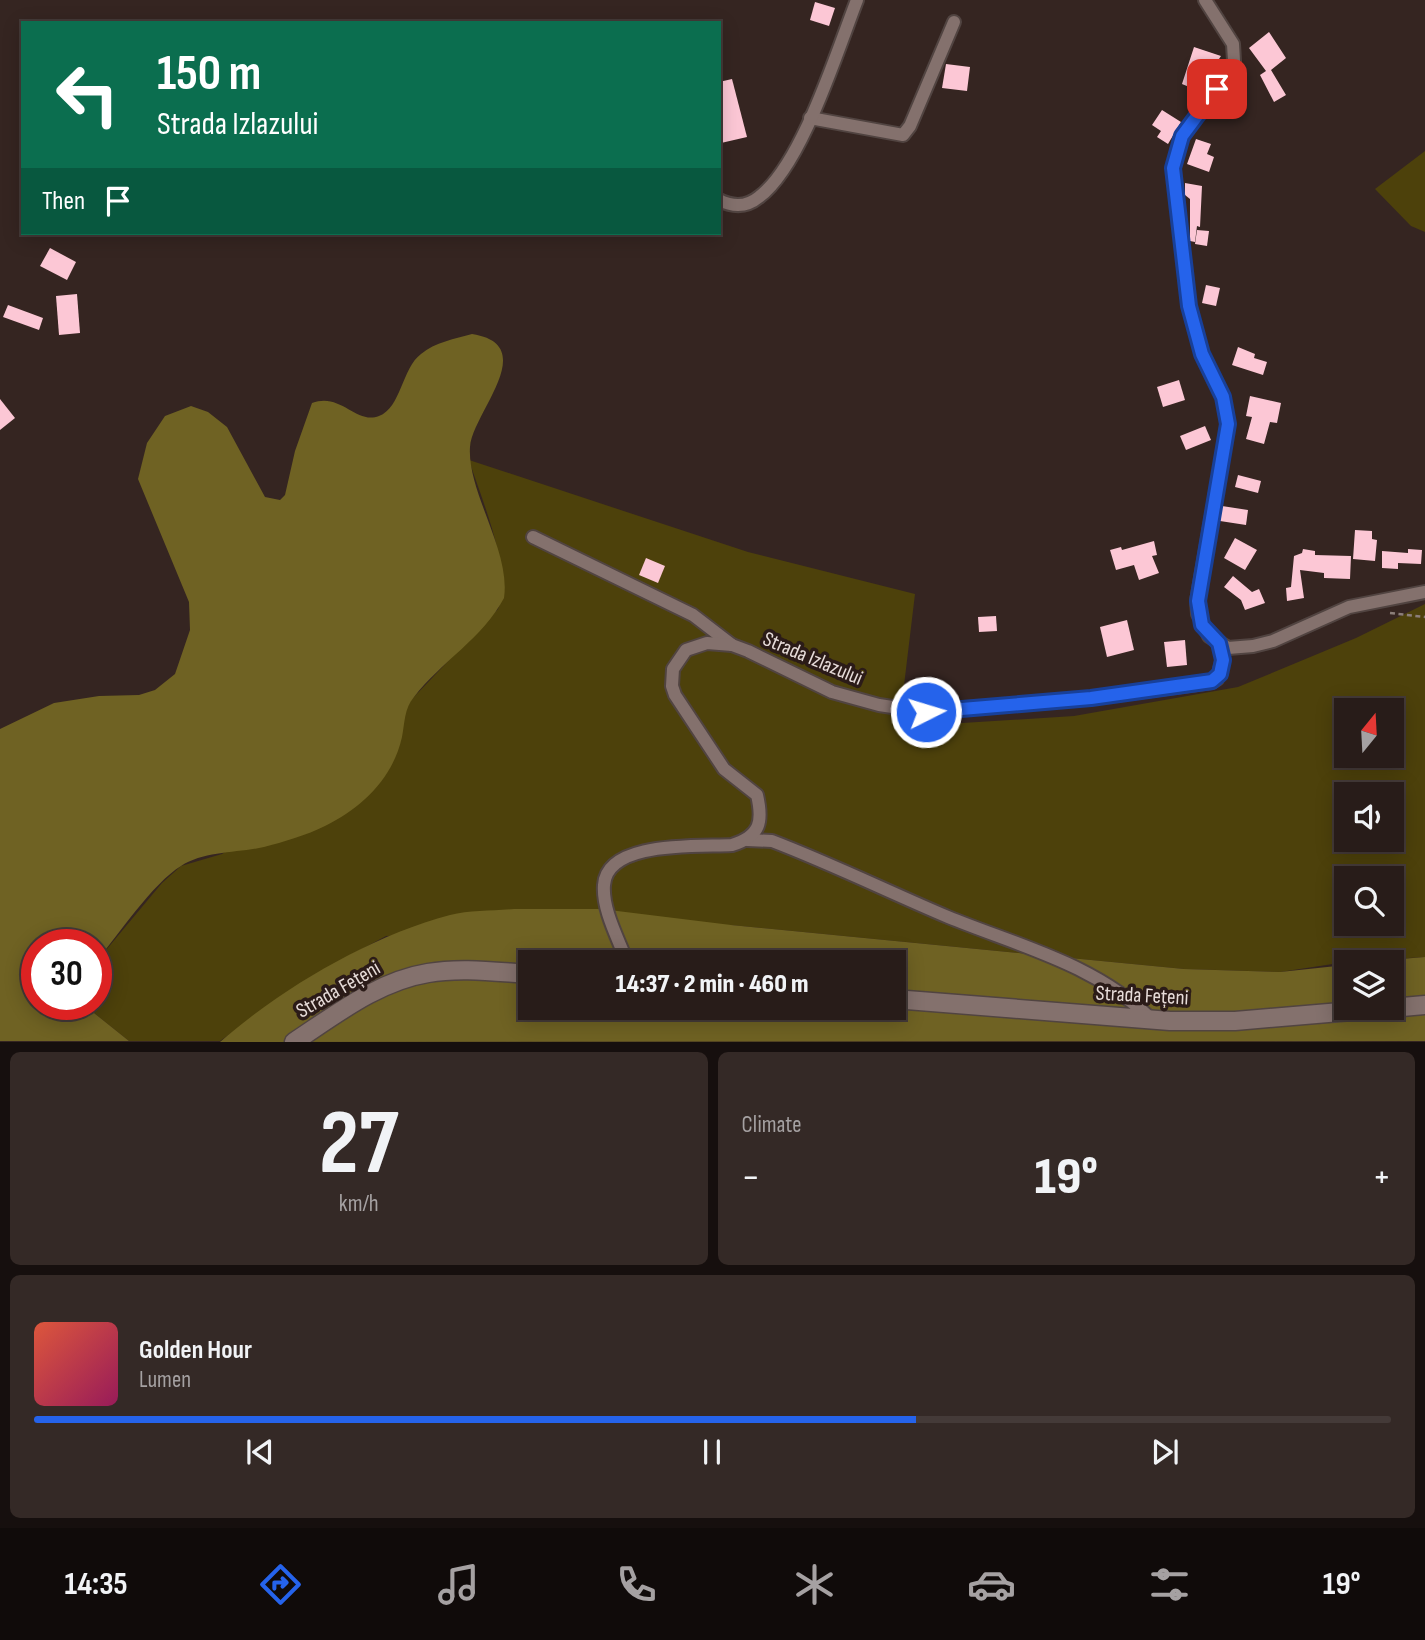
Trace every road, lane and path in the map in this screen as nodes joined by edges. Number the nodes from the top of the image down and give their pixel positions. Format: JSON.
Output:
{"nodes":[{"id":1,"x":857,"y":0,"type":"edge"},
{"id":2,"x":1205,"y":0,"type":"edge"},
{"id":3,"x":954,"y":22,"type":"dead end"},
{"id":4,"x":810,"y":118,"type":"junction"},
{"id":5,"x":721,"y":201,"type":"edge"},
{"id":6,"x":533,"y":537,"type":"dead end"},
{"id":7,"x":1425,"y":592,"type":"edge"},
{"id":8,"x":1219,"y":643,"type":"junction"},
{"id":9,"x":732,"y":645,"type":"junction"},
{"id":10,"x":747,"y":841,"type":"junction"},
{"id":11,"x":623,"y":950,"type":"edge"},
{"id":12,"x":518,"y":973,"type":"edge"},
{"id":13,"x":906,"y":1000,"type":"edge"},
{"id":14,"x":1425,"y":1004,"type":"edge"},
{"id":15,"x":1404,"y":1006,"type":"edge"},
{"id":16,"x":1334,"y":1013,"type":"edge"},
{"id":17,"x":1151,"y":1019,"type":"junction"},
{"id":18,"x":294,"y":1041,"type":"edge"}],
"edges":[{"from":1,"to":4,"type":"street"},
{"from":2,"to":8,"type":"street"},
{"from":3,"to":4,"type":"street"},
{"from":4,"to":5,"type":"street"},
{"from":6,"to":9,"type":"street"},
{"from":7,"to":8,"type":"street"},
{"from":8,"to":9,"type":"street","name":"Strada Izlazului"},
{"from":9,"to":10,"type":"street","name":"Strada Izlazului"},
{"from":10,"to":11,"type":"street"},
{"from":10,"to":17,"type":"street"},
{"from":12,"to":18,"type":"street","name":"Strada Fețeni"},
{"from":13,"to":17,"type":"street","name":"Strada Fețeni"},
{"from":14,"to":15,"type":"street","name":"Strada Fețeni"},
{"from":16,"to":17,"type":"street","name":"Strada Fețeni"}]}
